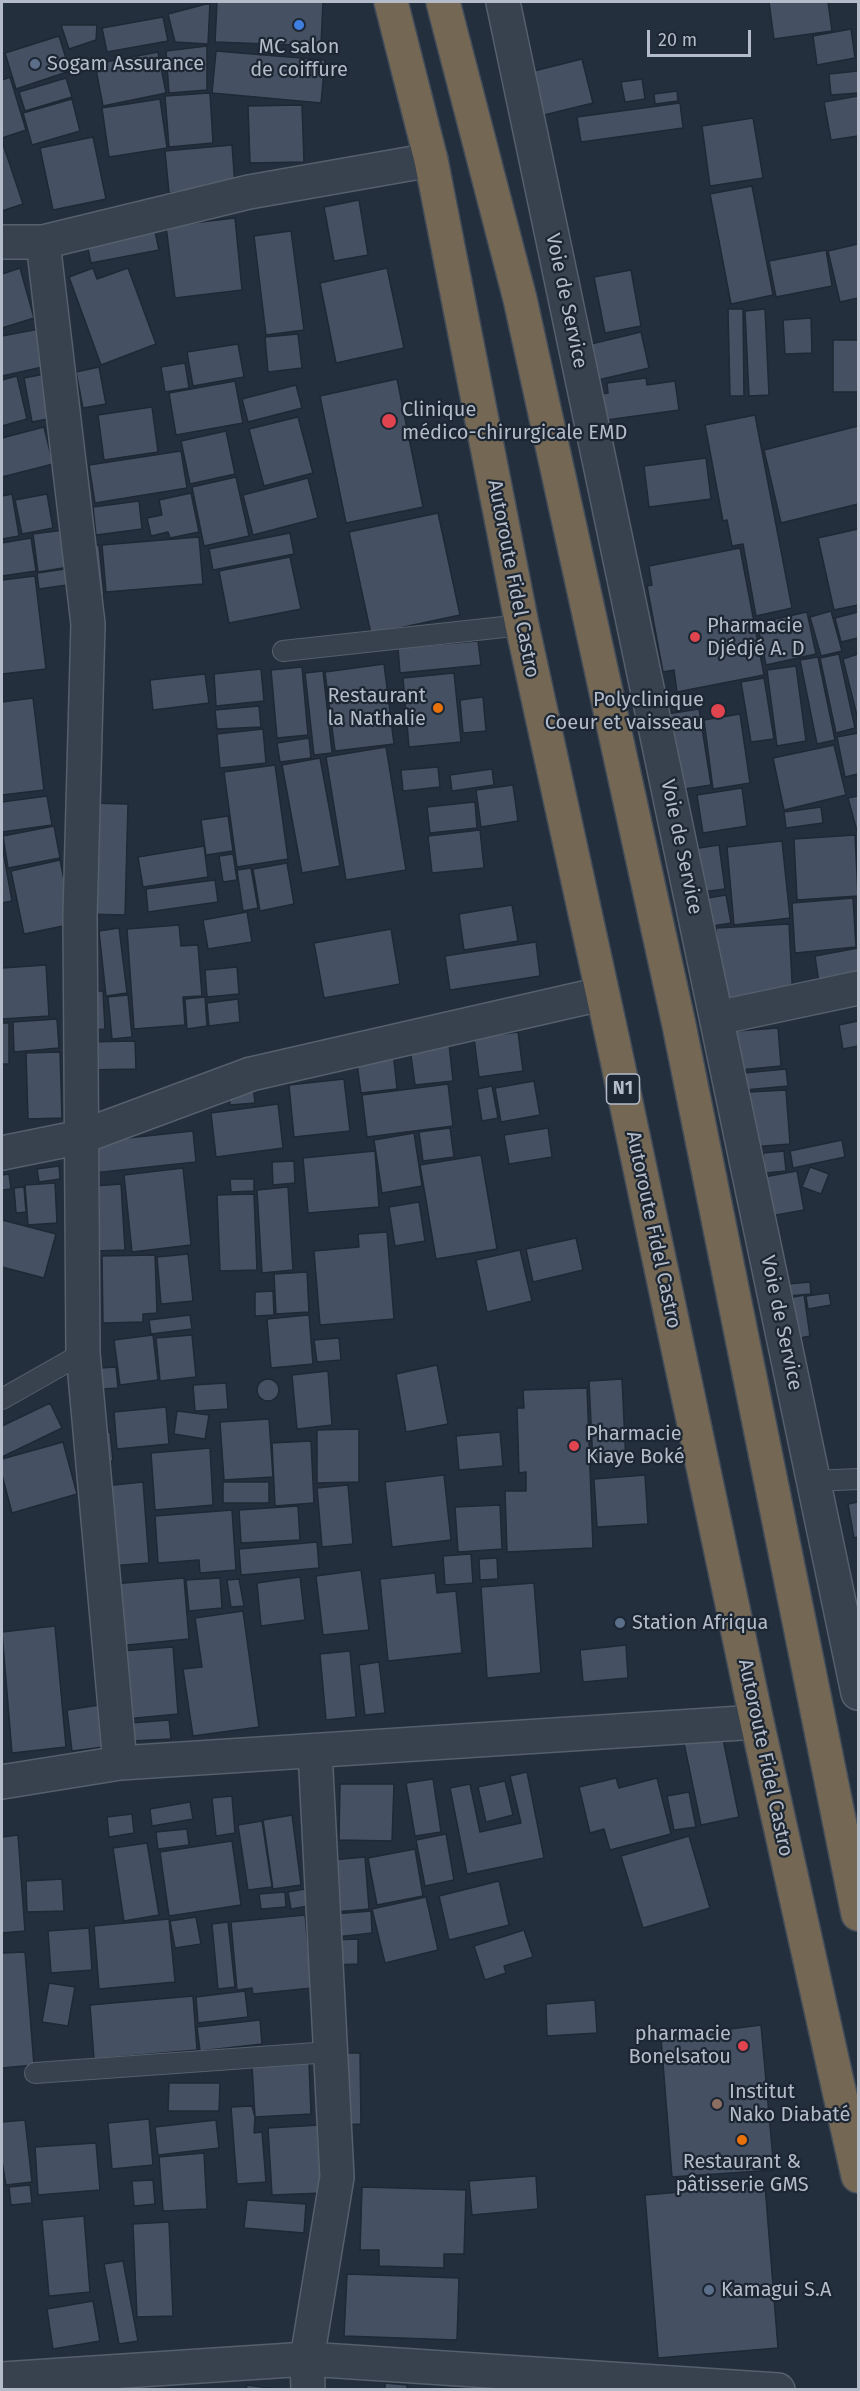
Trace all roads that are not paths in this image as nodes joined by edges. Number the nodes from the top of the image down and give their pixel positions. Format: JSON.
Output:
{"nodes":[{"id":1,"x":391,"y":2,"type":"edge"},
{"id":2,"x":443,"y":2,"type":"edge"},
{"id":3,"x":503,"y":2,"type":"edge"},
{"id":4,"x":431,"y":160,"type":"junction"},
{"id":5,"x":2,"y":242,"type":"edge"},
{"id":6,"x":43,"y":242,"type":"junction"},
{"id":7,"x":564,"y":291,"type":"junction"},
{"id":8,"x":520,"y":299,"type":"junction"},
{"id":9,"x":620,"y":557,"type":"junction"},
{"id":10,"x":578,"y":566,"type":"junction"},
{"id":11,"x":522,"y":625,"type":"junction"},
{"id":12,"x":283,"y":651,"type":"dead end"},
{"id":13,"x":858,"y":988,"type":"edge"},
{"id":14,"x":601,"y":994,"type":"junction"},
{"id":15,"x":717,"y":1018,"type":"junction"},
{"id":16,"x":81,"y":1137,"type":"junction"},
{"id":17,"x":2,"y":1153,"type":"edge"},
{"id":18,"x":768,"y":1266,"type":"junction"},
{"id":19,"x":728,"y":1273,"type":"junction"},
{"id":20,"x":83,"y":1353,"type":"junction"},
{"id":21,"x":2,"y":1399,"type":"edge"},
{"id":22,"x":858,"y":1479,"type":"edge"},
{"id":23,"x":814,"y":1481,"type":"junction"},
{"id":24,"x":858,"y":1694,"type":"edge"},
{"id":25,"x":757,"y":1722,"type":"junction"},
{"id":26,"x":315,"y":1751,"type":"junction"},
{"id":27,"x":120,"y":1763,"type":"junction"},
{"id":28,"x":2,"y":1782,"type":"edge"},
{"id":29,"x":852,"y":1851,"type":"edge"},
{"id":30,"x":858,"y":1914,"type":"edge"},
{"id":31,"x":330,"y":2052,"type":"junction"},
{"id":32,"x":35,"y":2073,"type":"dead end"},
{"id":33,"x":858,"y":2176,"type":"edge"},
{"id":34,"x":307,"y":2374,"type":"edge"},
{"id":35,"x":2,"y":2379,"type":"edge"},
{"id":36,"x":778,"y":2390,"type":"edge"}],
"edges":[{"from":1,"to":4,"type":"highway","name":"Autoroute Fidel Castro","number":"N1"},
{"from":2,"to":8,"type":"highway"},
{"from":3,"to":7,"type":"street","name":"Voie de Service"},
{"from":4,"to":6,"type":"street"},
{"from":4,"to":11,"type":"highway","name":"Autoroute Fidel Castro","number":"N1"},
{"from":5,"to":6,"type":"street"},
{"from":6,"to":16,"type":"street"},
{"from":7,"to":8,"type":"street"},
{"from":7,"to":9,"type":"street","name":"Voie de Service"},
{"from":8,"to":10,"type":"highway"},
{"from":9,"to":10,"type":"street"},
{"from":9,"to":15,"type":"street","name":"Voie de Service"},
{"from":10,"to":19,"type":"highway"},
{"from":11,"to":12,"type":"lane"},
{"from":11,"to":14,"type":"highway","name":"Autoroute Fidel Castro","number":"N1"},
{"from":13,"to":15,"type":"street"},
{"from":14,"to":16,"type":"street"},
{"from":14,"to":25,"type":"highway","name":"Autoroute Fidel Castro","number":"N1"},
{"from":15,"to":18,"type":"street","name":"Voie de Service"},
{"from":16,"to":17,"type":"street"},
{"from":16,"to":20,"type":"street"},
{"from":18,"to":19,"type":"street"},
{"from":18,"to":23,"type":"street","name":"Voie de Service"},
{"from":19,"to":29,"type":"highway"},
{"from":20,"to":21,"type":"lane"},
{"from":20,"to":27,"type":"street"},
{"from":22,"to":23,"type":"lane"},
{"from":23,"to":24,"type":"street","name":"Voie de Service"},
{"from":25,"to":26,"type":"street"},
{"from":25,"to":33,"type":"highway","name":"Autoroute Fidel Castro","number":"N1"},
{"from":26,"to":27,"type":"street"},
{"from":26,"to":31,"type":"street"},
{"from":27,"to":28,"type":"street"},
{"from":29,"to":30,"type":"highway"},
{"from":31,"to":32,"type":"lane"},
{"from":31,"to":34,"type":"street"},
{"from":34,"to":35,"type":"street"},
{"from":34,"to":36,"type":"street"}]}
